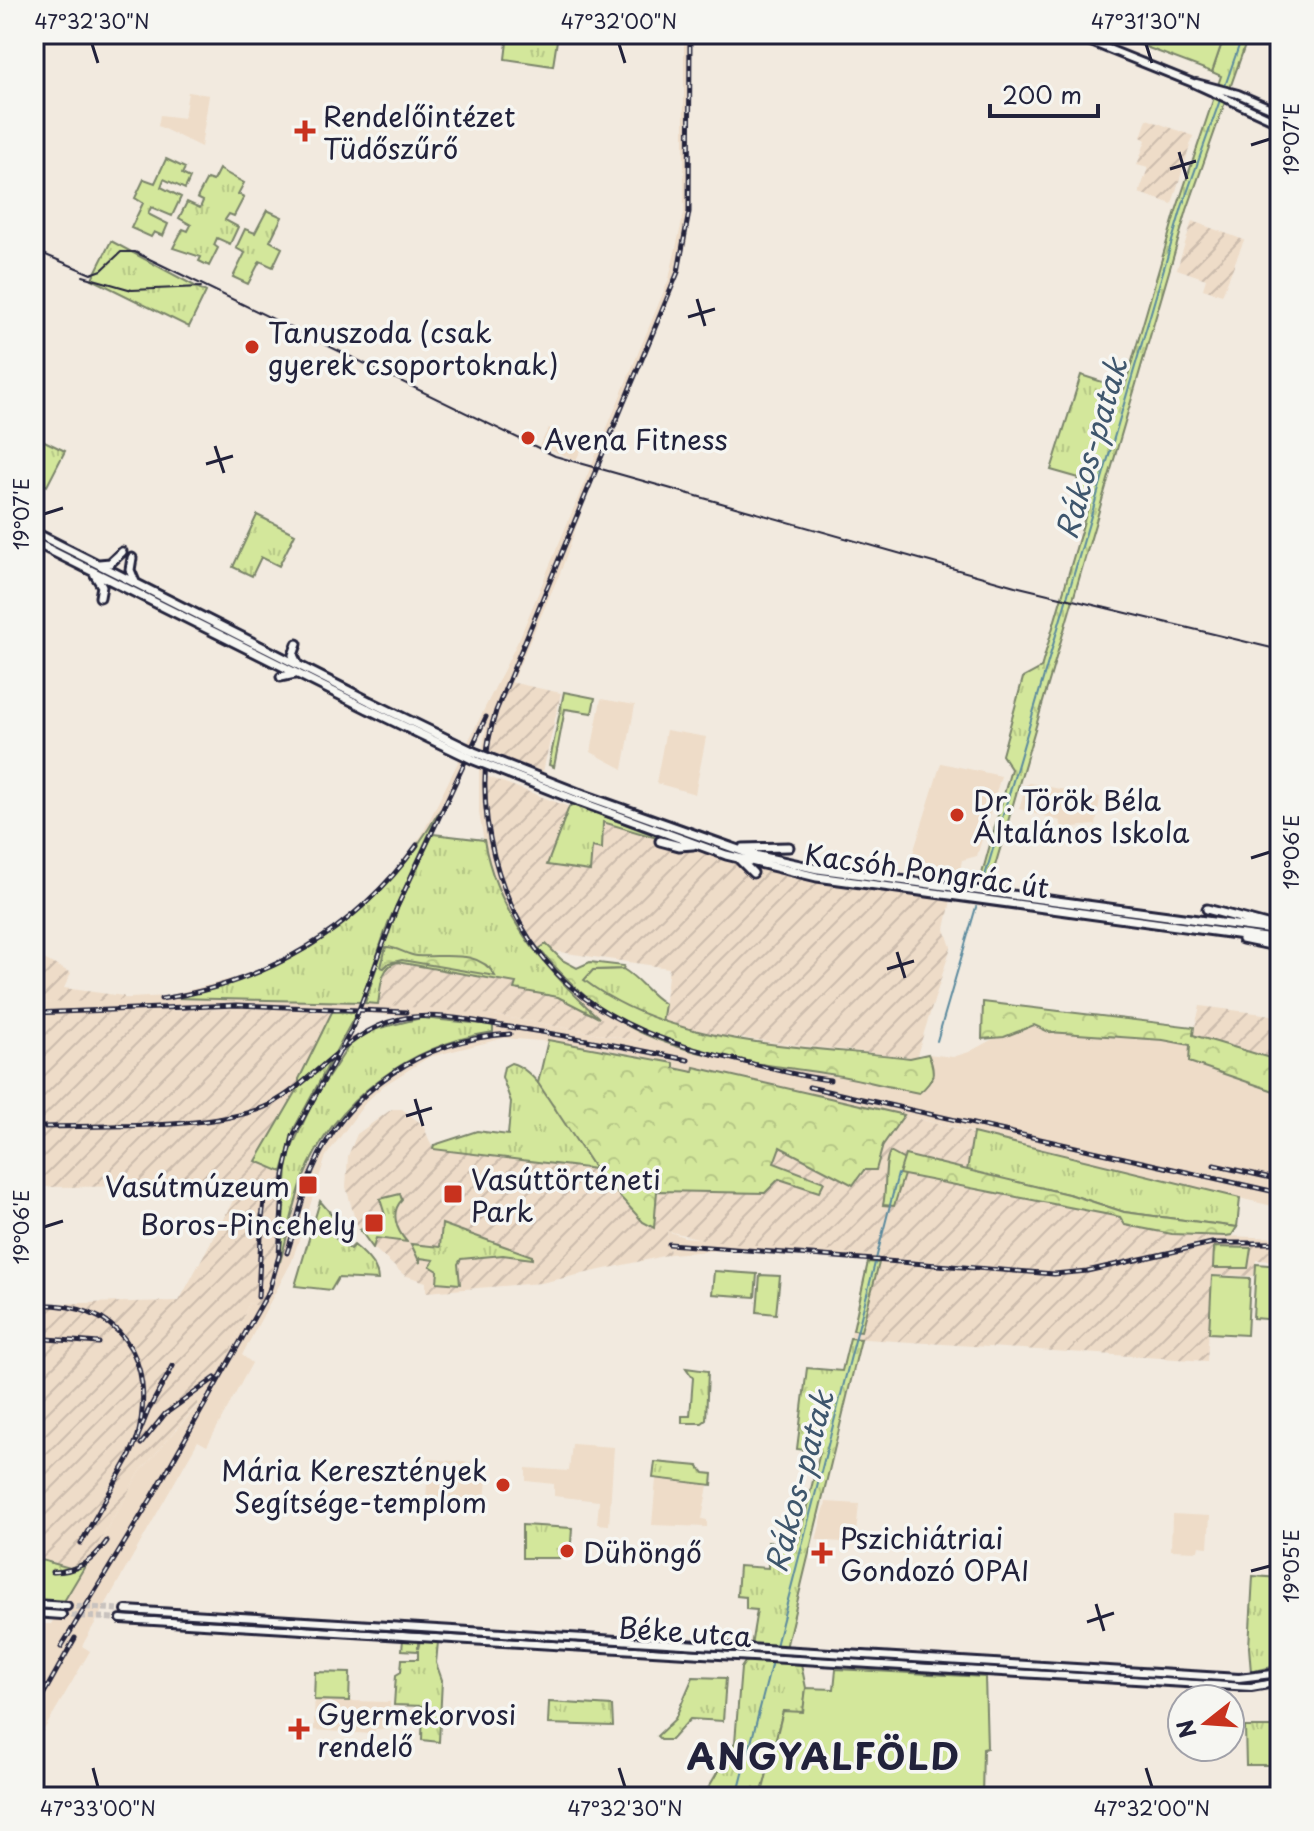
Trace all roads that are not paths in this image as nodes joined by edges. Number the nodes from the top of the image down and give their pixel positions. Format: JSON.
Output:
{"nodes":[{"id":1,"x":1071,"y":34,"type":"edge"},
{"id":2,"x":1193,"y":83,"type":"junction"},
{"id":3,"x":1280,"y":114,"type":"edge"},
{"id":4,"x":1270,"y":120,"type":"junction"},
{"id":5,"x":1280,"y":123,"type":"edge"},
{"id":6,"x":34,"y":532,"type":"edge"},
{"id":7,"x":34,"y":542,"type":"edge"},
{"id":8,"x":122,"y":552,"type":"dead end"},
{"id":9,"x":132,"y":558,"type":"dead end"},
{"id":10,"x":94,"y":567,"type":"junction"},
{"id":11,"x":137,"y":584,"type":"junction"},
{"id":12,"x":129,"y":589,"type":"junction"},
{"id":13,"x":114,"y":593,"type":"dead end"},
{"id":14,"x":100,"y":597,"type":"dead end"},
{"id":15,"x":297,"y":644,"type":"dead end"},
{"id":16,"x":301,"y":672,"type":"junction"},
{"id":17,"x":281,"y":677,"type":"dead end"},
{"id":18,"x":579,"y":797,"type":"junction"},
{"id":19,"x":660,"y":841,"type":"dead end"},
{"id":20,"x":695,"y":844,"type":"junction"},
{"id":21,"x":731,"y":847,"type":"junction"},
{"id":22,"x":789,"y":847,"type":"dead end"},
{"id":23,"x":738,"y":859,"type":"junction"},
{"id":24,"x":753,"y":873,"type":"dead end"},
{"id":25,"x":1207,"y":909,"type":"dead end"},
{"id":26,"x":1280,"y":930,"type":"edge"},
{"id":27,"x":1229,"y":934,"type":"junction"},
{"id":28,"x":1280,"y":940,"type":"edge"},
{"id":29,"x":1280,"y":947,"type":"edge"},
{"id":30,"x":34,"y":1604,"type":"edge"},
{"id":31,"x":67,"y":1606,"type":"tunnel mouth"},
{"id":32,"x":126,"y":1610,"type":"tunnel mouth"},
{"id":33,"x":34,"y":1613,"type":"edge"},
{"id":34,"x":62,"y":1615,"type":"tunnel mouth"},
{"id":35,"x":121,"y":1619,"type":"tunnel mouth"},
{"id":36,"x":1280,"y":1673,"type":"edge"},
{"id":37,"x":1280,"y":1682,"type":"edge"},
{"id":38,"x":1246,"y":1683,"type":"junction"}],
"edges":[{"from":1,"to":2,"type":"main road"},
{"from":2,"to":3,"type":"main road"},
{"from":2,"to":4,"type":"main road"},
{"from":3,"to":4,"type":"main road"},
{"from":3,"to":5,"type":"main road"},
{"from":4,"to":5,"type":"main road"},
{"from":6,"to":10,"type":"main road"},
{"from":7,"to":10,"type":"main road"},
{"from":8,"to":10,"type":"main road"},
{"from":9,"to":11,"type":"main road"},
{"from":10,"to":11,"type":"main road"},
{"from":10,"to":12,"type":"main road"},
{"from":10,"to":14,"type":"main road"},
{"from":11,"to":16,"type":"main road"},
{"from":12,"to":13,"type":"main road"},
{"from":12,"to":16,"type":"main road"},
{"from":15,"to":16,"type":"main road"},
{"from":16,"to":17,"type":"main road"},
{"from":16,"to":18,"type":"main road","bridge":true},
{"from":18,"to":20,"type":"main road","name":"Kacsóh Pongrác út"},
{"from":18,"to":21,"type":"main road","name":"Kacsóh Pongrác út"},
{"from":19,"to":20,"type":"main road"},
{"from":20,"to":23,"type":"main road","name":"Kacsóh Pongrác út"},
{"from":21,"to":22,"type":"main road"},
{"from":21,"to":26,"type":"main road","name":"Kacsóh Pongrác út"},
{"from":23,"to":24,"type":"main road"},
{"from":23,"to":27,"type":"main road","name":"Kacsóh Pongrác út"},
{"from":25,"to":26,"type":"main road"},
{"from":27,"to":28,"type":"main road","name":"Kacsóh Pongrác út"},
{"from":27,"to":29,"type":"main road"},
{"from":30,"to":31,"type":"main road"},
{"from":32,"to":38,"type":"main road","name":"Béke utca"},
{"from":33,"to":34,"type":"main road"},
{"from":35,"to":38,"type":"main road","name":"Béke utca"},
{"from":36,"to":38,"type":"main road"},
{"from":37,"to":38,"type":"main road"}]}
